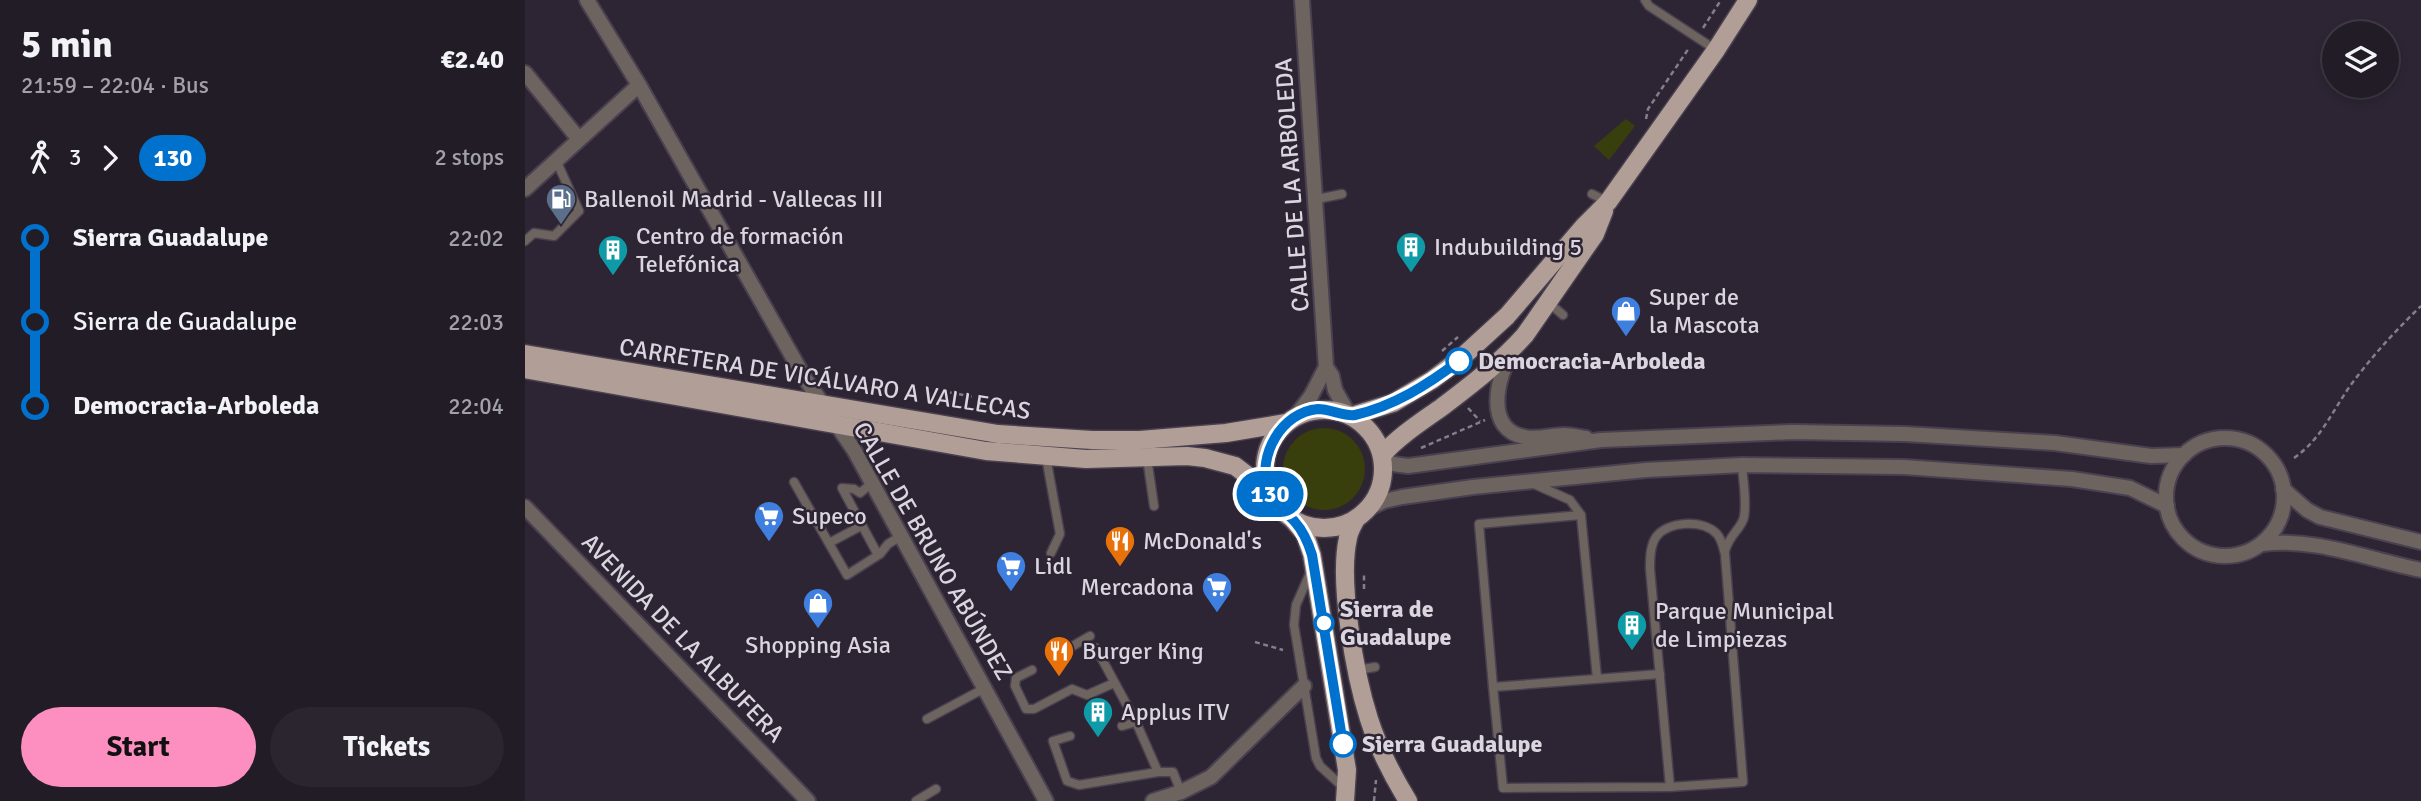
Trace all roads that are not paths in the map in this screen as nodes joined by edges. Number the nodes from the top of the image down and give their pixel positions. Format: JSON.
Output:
{"nodes":[{"id":1,"x":586,"y":0,"type":"edge"},
{"id":2,"x":1303,"y":0,"type":"edge"},
{"id":3,"x":1645,"y":0,"type":"edge"},
{"id":4,"x":1748,"y":0,"type":"edge"},
{"id":5,"x":1716,"y":50,"type":"junction"},
{"id":6,"x":525,"y":73,"type":"edge"},
{"id":7,"x":639,"y":85,"type":"junction"},
{"id":8,"x":578,"y":138,"type":"junction"},
{"id":9,"x":555,"y":159,"type":"junction"},
{"id":10,"x":525,"y":189,"type":"edge"},
{"id":11,"x":1342,"y":194,"type":"dead end"},
{"id":12,"x":1600,"y":198,"type":"junction"},
{"id":13,"x":1317,"y":199,"type":"junction"},
{"id":14,"x":525,"y":241,"type":"edge"},
{"id":15,"x":1548,"y":302,"type":"junction"},
{"id":16,"x":1563,"y":315,"type":"dead end"},
{"id":17,"x":1513,"y":348,"type":"junction"},
{"id":18,"x":525,"y":354,"type":"edge"},
{"id":19,"x":1326,"y":367,"type":"junction"},
{"id":20,"x":525,"y":369,"type":"edge"},
{"id":21,"x":821,"y":404,"type":"junction"},
{"id":22,"x":1350,"y":415,"type":"junction"},
{"id":23,"x":1291,"y":420,"type":"junction"},
{"id":24,"x":835,"y":425,"type":"junction"},
{"id":25,"x":1601,"y":440,"type":"junction"},
{"id":26,"x":2184,"y":455,"type":"junction"},
{"id":27,"x":1046,"y":457,"type":"junction"},
{"id":28,"x":1382,"y":457,"type":"junction"},
{"id":29,"x":1147,"y":458,"type":"junction"},
{"id":30,"x":1742,"y":466,"type":"junction"},
{"id":31,"x":1524,"y":481,"type":"junction"},
{"id":32,"x":794,"y":482,"type":"dead end"},
{"id":33,"x":866,"y":488,"type":"junction"},
{"id":34,"x":2283,"y":489,"type":"junction"},
{"id":35,"x":1268,"y":491,"type":"junction"},
{"id":36,"x":1154,"y":506,"type":"dead end"},
{"id":37,"x":2167,"y":506,"type":"junction"},
{"id":38,"x":525,"y":507,"type":"edge"},
{"id":39,"x":1362,"y":514,"type":"junction"},
{"id":40,"x":855,"y":515,"type":"junction"},
{"id":41,"x":1581,"y":515,"type":"junction"},
{"id":42,"x":1293,"y":520,"type":"junction"},
{"id":43,"x":861,"y":526,"type":"junction"},
{"id":44,"x":901,"y":536,"type":"junction"},
{"id":45,"x":2421,"y":542,"type":"edge"},
{"id":46,"x":829,"y":543,"type":"junction"},
{"id":47,"x":2262,"y":544,"type":"junction"},
{"id":48,"x":1051,"y":553,"type":"dead end"},
{"id":49,"x":1724,"y":554,"type":"junction"},
{"id":50,"x":878,"y":555,"type":"junction"},
{"id":51,"x":1314,"y":565,"type":"junction"},
{"id":52,"x":2421,"y":570,"type":"edge"},
{"id":53,"x":1090,"y":636,"type":"dead end"},
{"id":54,"x":1096,"y":648,"type":"dead end"},
{"id":55,"x":1059,"y":654,"type":"dead end"},
{"id":56,"x":1032,"y":670,"type":"dead end"},
{"id":57,"x":1660,"y":674,"type":"junction"},
{"id":58,"x":1597,"y":678,"type":"junction"},
{"id":59,"x":1114,"y":683,"type":"junction"},
{"id":60,"x":1304,"y":686,"type":"junction"},
{"id":61,"x":1493,"y":687,"type":"junction"},
{"id":62,"x":985,"y":688,"type":"junction"},
{"id":63,"x":927,"y":719,"type":"dead end"},
{"id":64,"x":1136,"y":722,"type":"junction"},
{"id":65,"x":1122,"y":726,"type":"dead end"},
{"id":66,"x":1070,"y":736,"type":"dead end"},
{"id":67,"x":1158,"y":772,"type":"junction"},
{"id":68,"x":1670,"y":787,"type":"junction"},
{"id":69,"x":936,"y":789,"type":"dead end"},
{"id":70,"x":1181,"y":792,"type":"junction"},
{"id":71,"x":1346,"y":796,"type":"edge"},
{"id":72,"x":808,"y":801,"type":"edge"},
{"id":73,"x":916,"y":801,"type":"edge"},
{"id":74,"x":1047,"y":801,"type":"edge"},
{"id":75,"x":1153,"y":801,"type":"edge"},
{"id":76,"x":1408,"y":801,"type":"edge"}],
"edges":[{"from":1,"to":7,"type":"street","name":"CALLE DE BRUNO ABÚNDEZ"},
{"from":2,"to":13,"type":"street","name":"CALLE DE LA ARBOLEDA"},
{"from":3,"to":5,"type":"lane"},
{"from":4,"to":5,"type":"main road"},
{"from":5,"to":12,"type":"main road"},
{"from":6,"to":8,"type":"street"},
{"from":7,"to":8,"type":"street"},
{"from":7,"to":21,"type":"street","name":"CALLE DE BRUNO ABÚNDEZ"},
{"from":8,"to":9,"type":"street"},
{"from":9,"to":10,"type":"street"},
{"from":9,"to":14,"type":"lane"},
{"from":11,"to":13,"type":"lane"},
{"from":12,"to":15,"type":"main road"},
{"from":12,"to":22,"type":"main road"},
{"from":13,"to":19,"type":"street","name":"CALLE DE LA ARBOLEDA"},
{"from":15,"to":16,"type":"lane"},
{"from":15,"to":17,"type":"main road"},
{"from":17,"to":25,"type":"street"},
{"from":17,"to":28,"type":"main road"},
{"from":18,"to":21,"type":"main road","name":"CARRETERA DE VICÁLVARO A VALLECAS"},
{"from":19,"to":22,"type":"street","name":"CALLE DE LA ARBOLEDA"},
{"from":19,"to":23,"type":"street"},
{"from":20,"to":24,"type":"main road","name":"CARRETERA DE VICÁLVARO A VALLECAS"},
{"from":21,"to":23,"type":"main road","name":"CARRETERA DE VICÁLVARO A VALLECAS"},
{"from":21,"to":24,"type":"street","name":"CALLE DE BRUNO ABÚNDEZ"},
{"from":22,"to":23,"type":"main road"},
{"from":22,"to":28,"type":"main road"},
{"from":23,"to":35,"type":"main road"},
{"from":24,"to":27,"type":"main road","name":"CARRETERA DE VICÁLVARO A VALLECAS"},
{"from":24,"to":33,"type":"street","name":"CALLE DE BRUNO ABÚNDEZ"},
{"from":25,"to":26,"type":"street"},
{"from":25,"to":28,"type":"street"},
{"from":26,"to":34,"type":"street"},
{"from":26,"to":37,"type":"street"},
{"from":27,"to":29,"type":"main road","name":"CARRETERA DE VICÁLVARO A VALLECAS"},
{"from":27,"to":48,"type":"lane"},
{"from":28,"to":39,"type":"main road"},
{"from":29,"to":35,"type":"main road","name":"CARRETERA DE VICÁLVARO A VALLECAS"},
{"from":29,"to":36,"type":"lane"},
{"from":30,"to":31,"type":"street"},
{"from":30,"to":37,"type":"street"},
{"from":30,"to":49,"type":"lane"},
{"from":31,"to":39,"type":"street"},
{"from":31,"to":41,"type":"lane"},
{"from":32,"to":46,"type":"lane"},
{"from":33,"to":40,"type":"lane"},
{"from":33,"to":40,"type":"lane"},
{"from":33,"to":44,"type":"street","name":"CALLE DE BRUNO ABÚNDEZ"},
{"from":34,"to":45,"type":"street"},
{"from":34,"to":47,"type":"street"},
{"from":35,"to":42,"type":"main road"},
{"from":37,"to":47,"type":"street"},
{"from":38,"to":72,"type":"street","name":"AVENIDA DE LA ALBUFERA"},
{"from":39,"to":42,"type":"main road"},
{"from":39,"to":76,"type":"main road"},
{"from":40,"to":43,"type":"lane"},
{"from":41,"to":58,"type":"lane"},
{"from":41,"to":61,"type":"lane"},
{"from":42,"to":51,"type":"main road"},
{"from":43,"to":46,"type":"lane"},
{"from":43,"to":50,"type":"lane"},
{"from":44,"to":50,"type":"lane"},
{"from":44,"to":62,"type":"street","name":"CALLE DE BRUNO ABÚNDEZ"},
{"from":46,"to":50,"type":"lane"},
{"from":47,"to":52,"type":"street"},
{"from":49,"to":57,"type":"lane"},
{"from":49,"to":68,"type":"lane"},
{"from":51,"to":60,"type":"lane"},
{"from":51,"to":71,"type":"main road"},
{"from":53,"to":55,"type":"lane"},
{"from":54,"to":59,"type":"lane"},
{"from":56,"to":59,"type":"lane"},
{"from":57,"to":58,"type":"lane"},
{"from":57,"to":68,"type":"lane"},
{"from":58,"to":61,"type":"lane"},
{"from":59,"to":64,"type":"lane"},
{"from":60,"to":70,"type":"street"},
{"from":60,"to":71,"type":"lane"},
{"from":61,"to":68,"type":"lane"},
{"from":62,"to":63,"type":"lane"},
{"from":62,"to":74,"type":"street","name":"CALLE DE BRUNO ABÚNDEZ"},
{"from":64,"to":65,"type":"lane"},
{"from":64,"to":67,"type":"lane"},
{"from":66,"to":67,"type":"lane"},
{"from":67,"to":70,"type":"lane"},
{"from":69,"to":73,"type":"lane"},
{"from":70,"to":75,"type":"street"}]}
